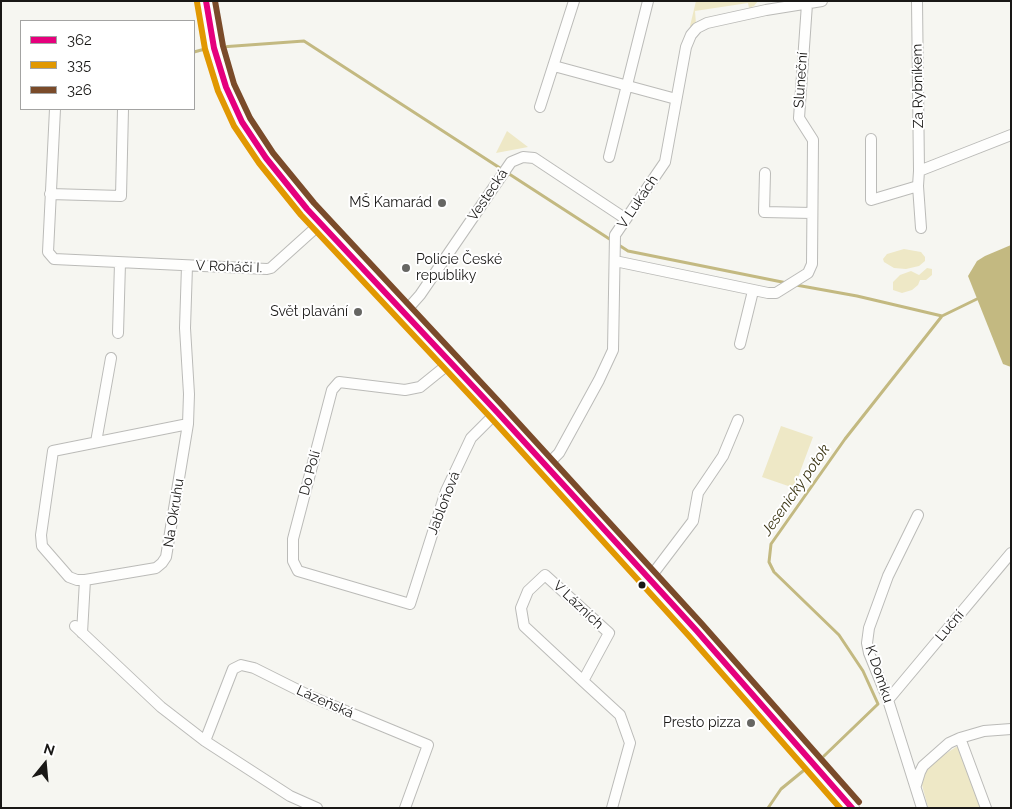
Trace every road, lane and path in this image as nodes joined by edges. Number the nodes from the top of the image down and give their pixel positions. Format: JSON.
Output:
{"nodes":[{"id":1,"x":206,"y":1,"type":"edge"},
{"id":2,"x":574,"y":1,"type":"edge"},
{"id":3,"x":648,"y":1,"type":"edge"},
{"id":4,"x":822,"y":1,"type":"edge"},
{"id":5,"x":918,"y":1,"type":"edge"},
{"id":6,"x":806,"y":4,"type":"junction"},
{"id":7,"x":766,"y":5,"type":"edge"},
{"id":8,"x":554,"y":66,"type":"junction"},
{"id":9,"x":627,"y":86,"type":"junction"},
{"id":10,"x":676,"y":99,"type":"junction"},
{"id":11,"x":540,"y":107,"type":"dead end"},
{"id":12,"x":55,"y":110,"type":"edge"},
{"id":13,"x":123,"y":110,"type":"edge"},
{"id":14,"x":1011,"y":135,"type":"edge"},
{"id":15,"x":871,"y":139,"type":"dead end"},
{"id":16,"x":609,"y":157,"type":"dead end"},
{"id":17,"x":920,"y":171,"type":"junction"},
{"id":18,"x":766,"y":173,"type":"dead end"},
{"id":19,"x":918,"y":186,"type":"junction"},
{"id":20,"x":50,"y":194,"type":"junction"},
{"id":21,"x":812,"y":212,"type":"junction"},
{"id":22,"x":626,"y":219,"type":"junction"},
{"id":23,"x":320,"y":223,"type":"junction"},
{"id":24,"x":921,"y":228,"type":"dead end"},
{"id":25,"x":615,"y":261,"type":"junction"},
{"id":26,"x":120,"y":263,"type":"junction"},
{"id":27,"x":187,"y":266,"type":"junction"},
{"id":28,"x":753,"y":291,"type":"junction"},
{"id":29,"x":404,"y":312,"type":"junction"},
{"id":30,"x":118,"y":333,"type":"dead end"},
{"id":31,"x":740,"y":344,"type":"dead end"},
{"id":32,"x":111,"y":358,"type":"dead end"},
{"id":33,"x":451,"y":362,"type":"junction"},
{"id":34,"x":497,"y":412,"type":"junction"},
{"id":35,"x":738,"y":420,"type":"dead end"},
{"id":36,"x":188,"y":424,"type":"junction"},
{"id":37,"x":96,"y":442,"type":"junction"},
{"id":38,"x":546,"y":466,"type":"junction"},
{"id":39,"x":918,"y":515,"type":"dead end"},
{"id":40,"x":1011,"y":553,"type":"edge"},
{"id":41,"x":649,"y":579,"type":"junction"},
{"id":42,"x":85,"y":580,"type":"junction"},
{"id":43,"x":410,"y":604,"type":"joint"},
{"id":44,"x":583,"y":681,"type":"junction"},
{"id":45,"x":888,"y":700,"type":"junction"},
{"id":46,"x":1010,"y":726,"type":"edge"},
{"id":47,"x":960,"y":738,"type":"junction"},
{"id":48,"x":205,"y":741,"type":"junction"},
{"id":49,"x":915,"y":787,"type":"junction"},
{"id":50,"x":317,"y":808,"type":"edge"},
{"id":51,"x":405,"y":808,"type":"edge"},
{"id":52,"x":612,"y":808,"type":"edge"},
{"id":53,"x":852,"y":808,"type":"edge"},
{"id":54,"x":922,"y":808,"type":"edge"},
{"id":55,"x":986,"y":808,"type":"edge"}],
"edges":[{"from":1,"to":23,"type":"main road"},
{"from":2,"to":8,"type":"street"},
{"from":3,"to":9,"type":"street"},
{"from":4,"to":6,"type":"street"},
{"from":5,"to":17,"type":"street","name":"Za Rybníkem"},
{"from":6,"to":7,"type":"street"},
{"from":6,"to":21,"type":"street","name":"Sluneční"},
{"from":7,"to":10,"type":"street","name":"V Lukách"},
{"from":8,"to":9,"type":"street"},
{"from":8,"to":11,"type":"street"},
{"from":9,"to":10,"type":"street"},
{"from":9,"to":16,"type":"street"},
{"from":10,"to":22,"type":"street","name":"V Lukách"},
{"from":12,"to":20,"type":"street","name":"V Roháči I."},
{"from":13,"to":20,"type":"street"},
{"from":14,"to":17,"type":"street"},
{"from":15,"to":19,"type":"street"},
{"from":17,"to":19,"type":"street","name":"Za Rybníkem"},
{"from":18,"to":21,"type":"street"},
{"from":19,"to":24,"type":"street","name":"Za Rybníkem"},
{"from":20,"to":26,"type":"street","name":"V Roháči I."},
{"from":21,"to":28,"type":"street","name":"Sluneční"},
{"from":22,"to":25,"type":"street","name":"V Lukách"},
{"from":22,"to":29,"type":"street","name":"Vestecká"},
{"from":23,"to":27,"type":"street","name":"V Roháči I."},
{"from":23,"to":29,"type":"main road"},
{"from":25,"to":28,"type":"street","name":"Sluneční"},
{"from":25,"to":38,"type":"street","name":"V Lukách"},
{"from":26,"to":27,"type":"street","name":"V Roháči I."},
{"from":26,"to":30,"type":"street"},
{"from":27,"to":36,"type":"street","name":"Na Okruhu"},
{"from":28,"to":31,"type":"street"},
{"from":29,"to":33,"type":"main road"},
{"from":32,"to":37,"type":"street"},
{"from":33,"to":34,"type":"main road"},
{"from":33,"to":43,"type":"street","name":"Do Polí"},
{"from":34,"to":38,"type":"main road"},
{"from":34,"to":43,"type":"street","name":"Jabloňová"},
{"from":35,"to":41,"type":"street"},
{"from":36,"to":37,"type":"street"},
{"from":36,"to":42,"type":"street","name":"Na Okruhu"},
{"from":37,"to":42,"type":"street"},
{"from":38,"to":41,"type":"main road"},
{"from":39,"to":45,"type":"street","name":"K Domku"},
{"from":40,"to":45,"type":"street","name":"Luční"},
{"from":41,"to":53,"type":"main road"},
{"from":42,"to":48,"type":"street"},
{"from":44,"to":44,"type":"street","name":"V Lázních"},
{"from":44,"to":52,"type":"street","name":"V Lázních"},
{"from":45,"to":49,"type":"street","name":"K Domku"},
{"from":46,"to":47,"type":"street"},
{"from":47,"to":49,"type":"street"},
{"from":47,"to":55,"type":"street"},
{"from":48,"to":50,"type":"street"},
{"from":48,"to":51,"type":"street","name":"Lázeňská"},
{"from":49,"to":54,"type":"street","name":"K Domku"}]}
